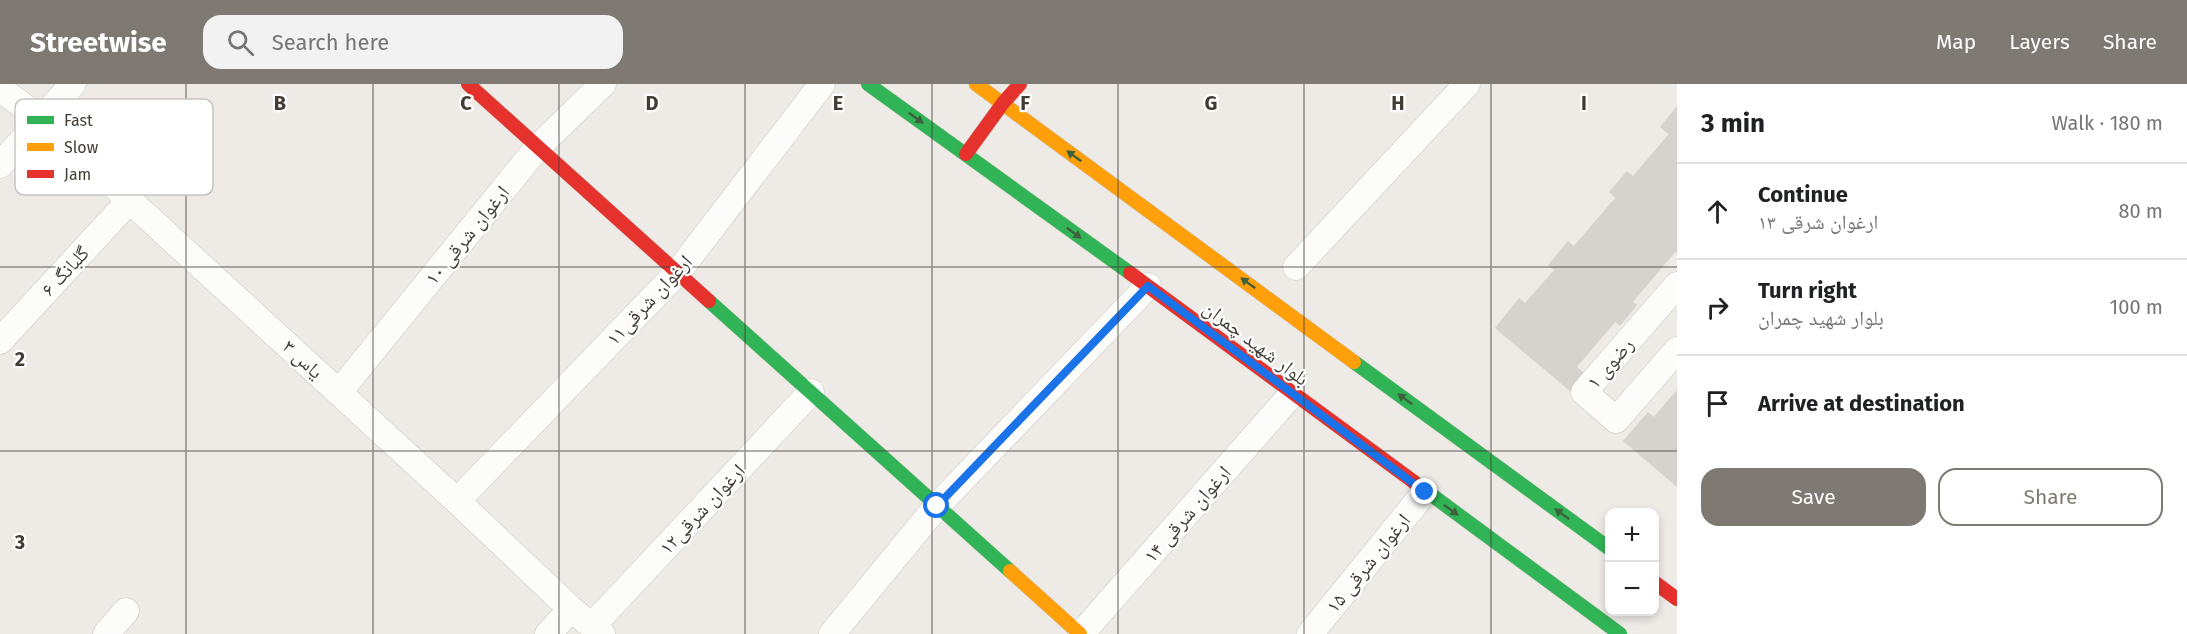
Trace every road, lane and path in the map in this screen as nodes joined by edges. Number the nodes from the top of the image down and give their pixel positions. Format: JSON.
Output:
{"nodes":[{"id":1,"x":73,"y":84,"type":"edge"},
{"id":2,"x":468,"y":84,"type":"edge"},
{"id":3,"x":603,"y":84,"type":"edge"},
{"id":4,"x":822,"y":84,"type":"edge"},
{"id":5,"x":868,"y":84,"type":"edge"},
{"id":6,"x":976,"y":84,"type":"edge"},
{"id":7,"x":1020,"y":84,"type":"edge"},
{"id":8,"x":1467,"y":84,"type":"edge"},
{"id":9,"x":0,"y":89,"type":"edge"},
{"id":10,"x":59,"y":99,"type":"edge"},
{"id":11,"x":15,"y":100,"type":"edge"},
{"id":12,"x":1003,"y":103,"type":"junction"},
{"id":13,"x":538,"y":147,"type":"junction"},
{"id":14,"x":15,"y":148,"type":"edge"},
{"id":15,"x":966,"y":154,"type":"junction"},
{"id":16,"x":0,"y":165,"type":"edge"},
{"id":17,"x":125,"y":195,"type":"edge"},
{"id":18,"x":130,"y":200,"type":"junction"},
{"id":19,"x":1296,"y":267,"type":"dead end"},
{"id":20,"x":678,"y":272,"type":"junction"},
{"id":21,"x":1677,"y":285,"type":"edge"},
{"id":22,"x":1148,"y":286,"type":"junction"},
{"id":23,"x":0,"y":341,"type":"edge"},
{"id":24,"x":1677,"y":350,"type":"edge"},
{"id":25,"x":339,"y":392,"type":"junction"},
{"id":26,"x":811,"y":392,"type":"junction"},
{"id":27,"x":1292,"y":394,"type":"junction"},
{"id":28,"x":1425,"y":492,"type":"junction"},
{"id":29,"x":457,"y":501,"type":"junction"},
{"id":30,"x":937,"y":506,"type":"junction"},
{"id":31,"x":1605,"y":545,"type":"edge"},
{"id":32,"x":1659,"y":585,"type":"edge"},
{"id":33,"x":1677,"y":598,"type":"edge"},
{"id":34,"x":571,"y":609,"type":"junction"},
{"id":35,"x":126,"y":611,"type":"dead end"},
{"id":36,"x":598,"y":630,"type":"edge"},
{"id":37,"x":106,"y":634,"type":"edge"},
{"id":38,"x":548,"y":634,"type":"edge"},
{"id":39,"x":832,"y":634,"type":"edge"},
{"id":40,"x":1081,"y":634,"type":"edge"},
{"id":41,"x":1310,"y":634,"type":"edge"},
{"id":42,"x":1620,"y":634,"type":"edge"}],
"edges":[{"from":1,"to":10,"type":"street"},
{"from":2,"to":13,"type":"main road"},
{"from":3,"to":13,"type":"street","name":"ارغوان شرقی ۱۰"},
{"from":4,"to":20,"type":"street","name":"ارغوان شرقی۱۱"},
{"from":5,"to":15,"type":"main road","name":"بلوار شهید چمران","one_way":true},
{"from":6,"to":12,"type":"main road"},
{"from":7,"to":12,"type":"main road"},
{"from":8,"to":19,"type":"street"},
{"from":9,"to":11,"type":"street","name":"یاس ۳"},
{"from":12,"to":15,"type":"main road"},
{"from":31,"to":12,"type":"main road","one_way":true},
{"from":13,"to":20,"type":"main road"},
{"from":13,"to":25,"type":"street","name":"ارغوان شرقی ۱۰"},
{"from":14,"to":16,"type":"street"},
{"from":15,"to":22,"type":"main road","name":"بلوار شهید چمران","one_way":true},
{"from":17,"to":18,"type":"street","name":"یاس ۳"},
{"from":18,"to":23,"type":"street","name":"گلبانگ ۶"},
{"from":18,"to":25,"type":"street","name":"یاس ۳"},
{"from":20,"to":26,"type":"main road"},
{"from":20,"to":29,"type":"street","name":"ارغوان شرقی۱۱"},
{"from":21,"to":24,"type":"street","name":"رضوی ۱"},
{"from":22,"to":27,"type":"main road","name":"بلوار شهید چمران"},
{"from":22,"to":30,"type":"street"},
{"from":25,"to":29,"type":"street","name":"یاس ۳"},
{"from":26,"to":30,"type":"main road"},
{"from":26,"to":36,"type":"street","name":"ارغوان شرقی۱۲"},
{"from":27,"to":28,"type":"main road","name":"بلوار شهید چمران"},
{"from":27,"to":40,"type":"street","name":"ارغوان شرقی ۱۴"},
{"from":28,"to":41,"type":"street","name":"ارغوان شرقی ۱۵"},
{"from":28,"to":42,"type":"main road","name":"بلوار شهید چمران","one_way":true},
{"from":29,"to":34,"type":"street","name":"یاس ۳"},
{"from":30,"to":39,"type":"street"},
{"from":30,"to":40,"type":"main road"},
{"from":32,"to":33,"type":"main road"},
{"from":34,"to":36,"type":"street","name":"یاس ۳"},
{"from":34,"to":38,"type":"street"},
{"from":35,"to":37,"type":"street"}]}
